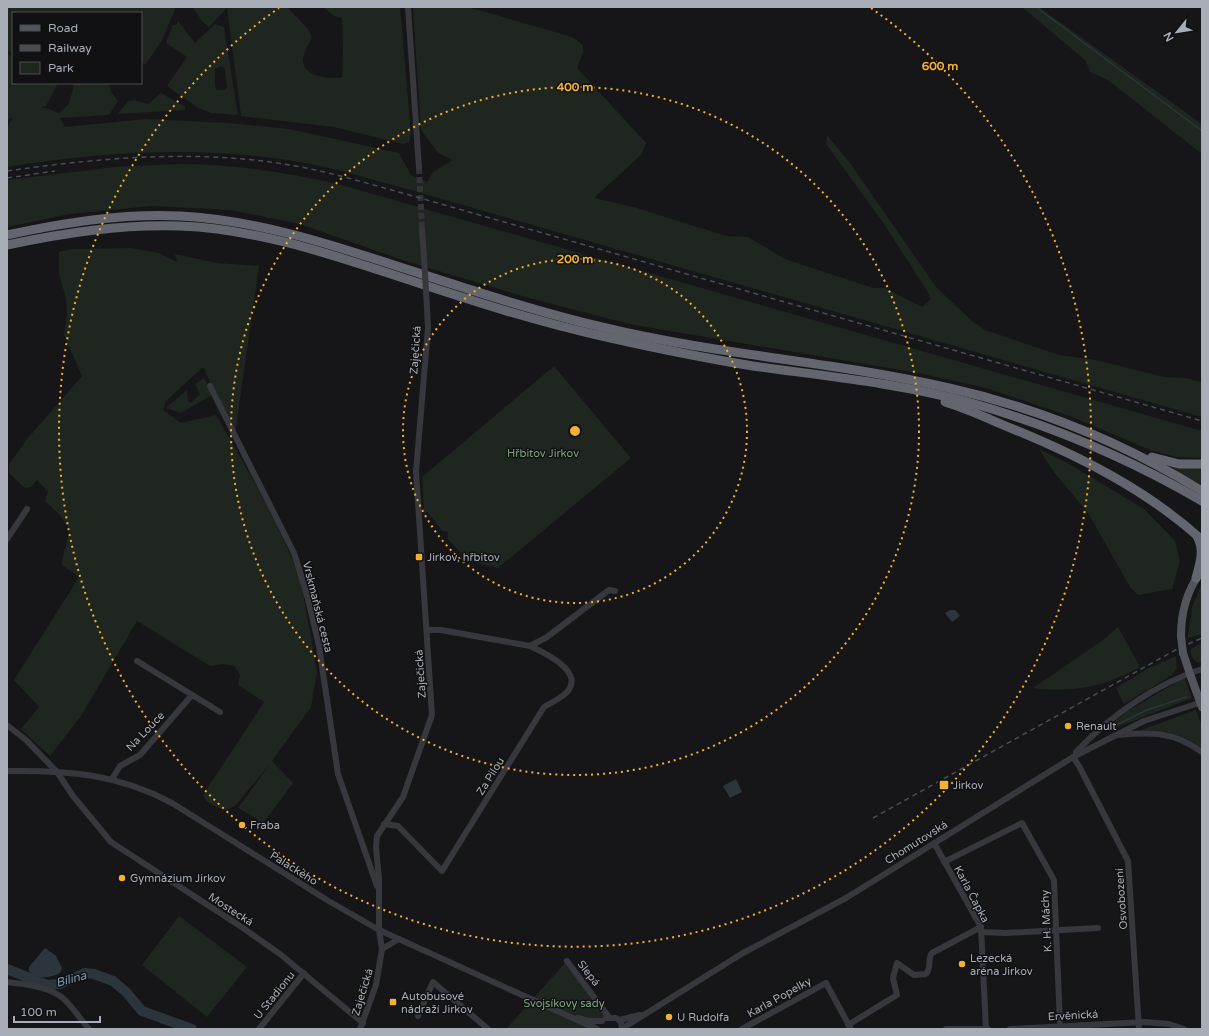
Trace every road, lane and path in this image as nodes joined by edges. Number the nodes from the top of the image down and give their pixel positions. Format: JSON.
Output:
{"nodes":[{"id":1,"x":408,"y":7,"type":"edge"},
{"id":2,"x":419,"y":168,"type":"tunnel mouth"},
{"id":3,"x":422,"y":230,"type":"tunnel mouth"},
{"id":4,"x":7,"y":235,"type":"edge"},
{"id":5,"x":7,"y":245,"type":"edge"},
{"id":6,"x":210,"y":386,"type":"dead end"},
{"id":7,"x":892,"y":386,"type":"junction"},
{"id":8,"x":1134,"y":452,"type":"junction"},
{"id":9,"x":1202,"y":464,"type":"edge"},
{"id":10,"x":1202,"y":491,"type":"edge"},
{"id":11,"x":1202,"y":501,"type":"edge"},
{"id":12,"x":27,"y":509,"type":"dead end"},
{"id":13,"x":1199,"y":537,"type":"edge"},
{"id":14,"x":7,"y":539,"type":"edge"},
{"id":15,"x":1202,"y":570,"type":"edge"},
{"id":16,"x":1196,"y":578,"type":"junction"},
{"id":17,"x":615,"y":591,"type":"dead end"},
{"id":18,"x":427,"y":630,"type":"junction"},
{"id":19,"x":530,"y":646,"type":"junction"},
{"id":20,"x":137,"y":662,"type":"dead end"},
{"id":21,"x":1202,"y":669,"type":"edge"},
{"id":22,"x":1191,"y":675,"type":"junction"},
{"id":23,"x":192,"y":695,"type":"junction"},
{"id":24,"x":1202,"y":702,"type":"edge"},
{"id":25,"x":1202,"y":707,"type":"edge"},
{"id":26,"x":220,"y":712,"type":"dead end"},
{"id":27,"x":7,"y":725,"type":"edge"},
{"id":28,"x":1113,"y":735,"type":"junction"},
{"id":29,"x":1202,"y":752,"type":"edge"},
{"id":30,"x":1072,"y":757,"type":"junction"},
{"id":31,"x":7,"y":771,"type":"edge"},
{"id":32,"x":57,"y":772,"type":"junction"},
{"id":33,"x":112,"y":779,"type":"junction"},
{"id":34,"x":384,"y":824,"type":"junction"},
{"id":35,"x":934,"y":843,"type":"junction"},
{"id":36,"x":944,"y":862,"type":"junction"},
{"id":37,"x":379,"y":894,"type":"junction"},
{"id":38,"x":1098,"y":928,"type":"dead end"},
{"id":39,"x":379,"y":930,"type":"junction"},
{"id":40,"x":981,"y":930,"type":"junction"},
{"id":41,"x":1057,"y":930,"type":"junction"},
{"id":42,"x":399,"y":940,"type":"junction"},
{"id":43,"x":382,"y":949,"type":"junction"},
{"id":44,"x":567,"y":961,"type":"dead end"},
{"id":45,"x":304,"y":973,"type":"junction"},
{"id":46,"x":7,"y":982,"type":"edge"},
{"id":47,"x":648,"y":1013,"type":"junction"},
{"id":48,"x":564,"y":1014,"type":"junction"},
{"id":49,"x":418,"y":1016,"type":"dead end"},
{"id":50,"x":609,"y":1017,"type":"junction"},
{"id":51,"x":619,"y":1020,"type":"junction"},
{"id":52,"x":602,"y":1021,"type":"junction"},
{"id":53,"x":1060,"y":1025,"type":"junction"},
{"id":54,"x":362,"y":1026,"type":"edge"},
{"id":55,"x":1138,"y":1026,"type":"edge"},
{"id":56,"x":849,"y":1027,"type":"edge"},
{"id":57,"x":623,"y":1028,"type":"edge"},
{"id":58,"x":89,"y":1029,"type":"edge"},
{"id":59,"x":259,"y":1029,"type":"edge"},
{"id":60,"x":488,"y":1029,"type":"edge"},
{"id":61,"x":599,"y":1029,"type":"edge"},
{"id":62,"x":742,"y":1029,"type":"edge"},
{"id":63,"x":947,"y":1029,"type":"edge"},
{"id":64,"x":987,"y":1029,"type":"edge"},
{"id":65,"x":1010,"y":1029,"type":"edge"},
{"id":66,"x":1184,"y":1029,"type":"edge"}],
"edges":[{"from":1,"to":2,"type":"street"},
{"from":3,"to":18,"type":"street","name":"Zaječická","bridge":true},
{"from":4,"to":8,"type":"highway"},
{"from":5,"to":7,"type":"highway"},
{"from":6,"to":37,"type":"street","name":"Vrskmaňská cesta"},
{"from":7,"to":11,"type":"highway"},
{"from":7,"to":13,"type":"highway"},
{"from":8,"to":9,"type":"highway"},
{"from":8,"to":10,"type":"highway"},
{"from":12,"to":14,"type":"street"},
{"from":13,"to":16,"type":"highway"},
{"from":15,"to":16,"type":"main road"},
{"from":16,"to":22,"type":"main road","bridge":true},
{"from":17,"to":19,"type":"street"},
{"from":18,"to":19,"type":"street"},
{"from":18,"to":34,"type":"street","name":"Zaječická"},
{"from":19,"to":34,"type":"street","name":"Za Pilou"},
{"from":20,"to":23,"type":"street"},
{"from":21,"to":22,"type":"street"},
{"from":22,"to":25,"type":"main road","bridge":true},
{"from":22,"to":30,"type":"street"},
{"from":23,"to":26,"type":"street"},
{"from":23,"to":33,"type":"street","name":"Na Louce"},
{"from":24,"to":28,"type":"street","name":"Chomutovská"},
{"from":27,"to":32,"type":"street","name":"Mostecká"},
{"from":28,"to":29,"type":"street"},
{"from":28,"to":30,"type":"street","name":"Chomutovská"},
{"from":30,"to":35,"type":"street","name":"Chomutovská"},
{"from":30,"to":55,"type":"street","name":"Osvobození"},
{"from":31,"to":32,"type":"street","name":"Palackého"},
{"from":32,"to":33,"type":"street","name":"Palackého"},
{"from":32,"to":45,"type":"street","name":"Mostecká"},
{"from":33,"to":39,"type":"street","name":"Palackého"},
{"from":34,"to":37,"type":"street","name":"Zaječická"},
{"from":35,"to":36,"type":"street","name":"Karla Čapka"},
{"from":35,"to":47,"type":"street","name":"Chomutovská"},
{"from":36,"to":40,"type":"street","name":"Karla Čapka"},
{"from":36,"to":41,"type":"street","name":"K. H. Máchy"},
{"from":37,"to":39,"type":"street","name":"Zaječická"},
{"from":38,"to":41,"type":"street"},
{"from":39,"to":42,"type":"street","name":"Palackého"},
{"from":39,"to":43,"type":"street","name":"Zaječická"},
{"from":40,"to":41,"type":"street"},
{"from":40,"to":56,"type":"street"},
{"from":40,"to":64,"type":"street","name":"Karla Čapka"},
{"from":41,"to":53,"type":"street","name":"K. H. Máchy"},
{"from":42,"to":43,"type":"street"},
{"from":42,"to":48,"type":"street","name":"Palackého"},
{"from":43,"to":54,"type":"street","name":"Zaječická"},
{"from":44,"to":50,"type":"street","name":"Slepá"},
{"from":45,"to":54,"type":"street","name":"Mostecká"},
{"from":45,"to":59,"type":"street","name":"U Stadionu"},
{"from":46,"to":58,"type":"street"},
{"from":47,"to":51,"type":"street","name":"Chomutovská"},
{"from":47,"to":57,"type":"street","name":"Chomutovská"},
{"from":48,"to":52,"type":"street","name":"Palackého"},
{"from":48,"to":61,"type":"street","name":"Palackého"},
{"from":49,"to":60,"type":"street"},
{"from":50,"to":51,"type":"street"},
{"from":50,"to":52,"type":"street"},
{"from":51,"to":57,"type":"street","name":"Chomutovská"},
{"from":52,"to":61,"type":"street"},
{"from":53,"to":55,"type":"street","name":"Ervěnická"},
{"from":53,"to":65,"type":"street","name":"Ervěnická"},
{"from":55,"to":66,"type":"street","name":"Ervěnická"},
{"from":56,"to":62,"type":"street","name":"Karla Popelky"},
{"from":63,"to":64,"type":"street"}]}
